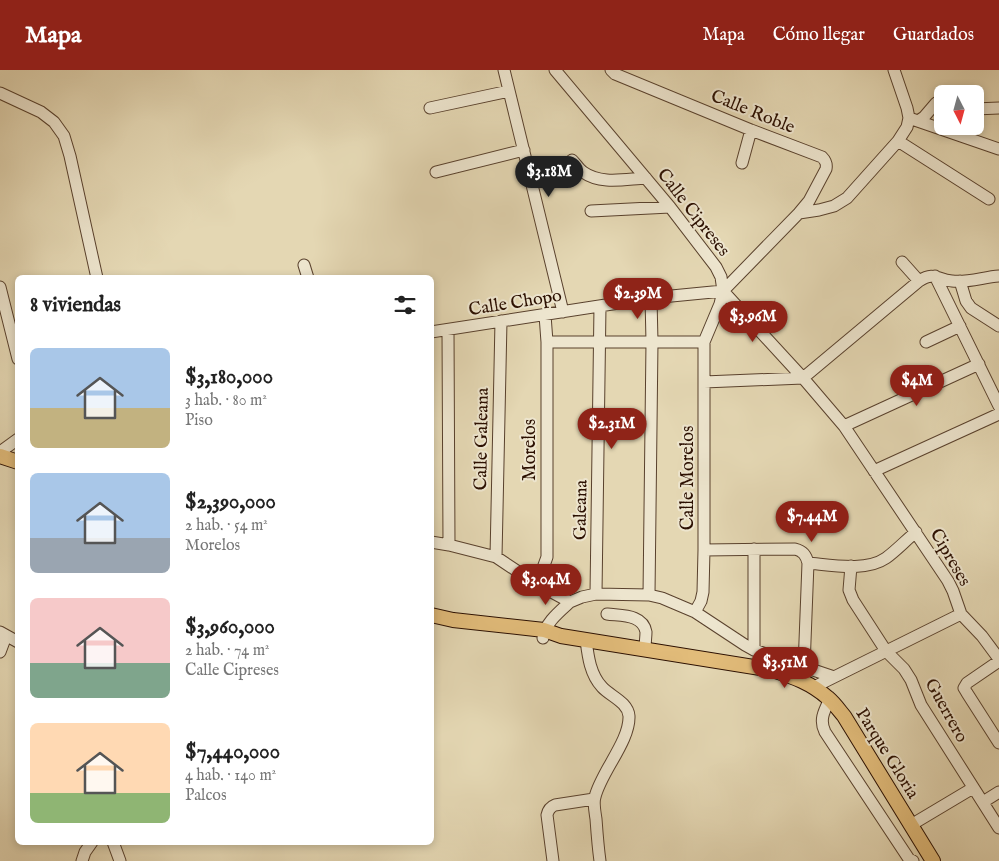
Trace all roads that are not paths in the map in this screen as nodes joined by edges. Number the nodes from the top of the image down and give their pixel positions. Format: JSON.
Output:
{"nodes":[{"id":1,"x":504,"y":70,"type":"edge"},
{"id":2,"x":555,"y":70,"type":"edge"},
{"id":3,"x":611,"y":70,"type":"edge"},
{"id":4,"x":894,"y":70,"type":"edge"},
{"id":5,"x":509,"y":91,"type":"junction"},
{"id":6,"x":0,"y":93,"type":"edge"},
{"id":7,"x":934,"y":105,"type":"edge"},
{"id":8,"x":430,"y":108,"type":"dead end"},
{"id":9,"x":999,"y":108,"type":"edge"},
{"id":10,"x":984,"y":109,"type":"edge"},
{"id":11,"x":913,"y":119,"type":"junction"},
{"id":12,"x":751,"y":130,"type":"junction"},
{"id":13,"x":898,"y":141,"type":"junction"},
{"id":14,"x":999,"y":149,"type":"edge"},
{"id":15,"x":524,"y":150,"type":"junction"},
{"id":16,"x":572,"y":160,"type":"dead end"},
{"id":17,"x":742,"y":163,"type":"dead end"},
{"id":18,"x":436,"y":172,"type":"dead end"},
{"id":19,"x":646,"y":178,"type":"junction"},
{"id":20,"x":989,"y":199,"type":"dead end"},
{"id":21,"x":670,"y":208,"type":"junction"},
{"id":22,"x":591,"y":211,"type":"dead end"},
{"id":23,"x":799,"y":213,"type":"junction"},
{"id":24,"x":902,"y":262,"type":"dead end"},
{"id":25,"x":304,"y":265,"type":"dead end"},
{"id":26,"x":96,"y":275,"type":"edge"},
{"id":27,"x":307,"y":275,"type":"edge"},
{"id":28,"x":935,"y":276,"type":"junction"},
{"id":29,"x":999,"y":276,"type":"edge"},
{"id":30,"x":919,"y":281,"type":"junction"},
{"id":31,"x":960,"y":281,"type":"junction"},
{"id":32,"x":0,"y":287,"type":"edge"},
{"id":33,"x":723,"y":290,"type":"junction"},
{"id":34,"x":651,"y":298,"type":"junction"},
{"id":35,"x":600,"y":306,"type":"junction"},
{"id":36,"x":563,"y":312,"type":"junction"},
{"id":37,"x":545,"y":315,"type":"junction"},
{"id":38,"x":501,"y":322,"type":"junction"},
{"id":39,"x":960,"y":326,"type":"junction"},
{"id":40,"x":999,"y":326,"type":"edge"},
{"id":41,"x":448,"y":330,"type":"junction"},
{"id":42,"x":434,"y":332,"type":"edge"},
{"id":43,"x":547,"y":342,"type":"junction"},
{"id":44,"x":600,"y":342,"type":"junction"},
{"id":45,"x":652,"y":342,"type":"junction"},
{"id":46,"x":704,"y":342,"type":"junction"},
{"id":47,"x":926,"y":342,"type":"dead end"},
{"id":48,"x":15,"y":346,"type":"edge"},
{"id":49,"x":979,"y":364,"type":"junction"},
{"id":50,"x":803,"y":378,"type":"junction"},
{"id":51,"x":704,"y":382,"type":"junction"},
{"id":52,"x":999,"y":406,"type":"edge"},
{"id":53,"x":999,"y":414,"type":"edge"},
{"id":54,"x":844,"y":426,"type":"junction"},
{"id":55,"x":15,"y":442,"type":"edge"},
{"id":56,"x":0,"y":454,"type":"edge"},
{"id":57,"x":15,"y":461,"type":"edge"},
{"id":58,"x":0,"y":466,"type":"edge"},
{"id":59,"x":15,"y":471,"type":"edge"},
{"id":60,"x":874,"y":471,"type":"junction"},
{"id":61,"x":916,"y":532,"type":"junction"},
{"id":62,"x":434,"y":543,"type":"edge"},
{"id":63,"x":448,"y":545,"type":"junction"},
{"id":64,"x":754,"y":549,"type":"junction"},
{"id":65,"x":704,"y":550,"type":"junction"},
{"id":66,"x":496,"y":557,"type":"junction"},
{"id":67,"x":808,"y":563,"type":"junction"},
{"id":68,"x":852,"y":566,"type":"junction"},
{"id":69,"x":535,"y":582,"type":"junction"},
{"id":70,"x":596,"y":594,"type":"junction"},
{"id":71,"x":649,"y":595,"type":"junction"},
{"id":72,"x":570,"y":602,"type":"junction"},
{"id":73,"x":695,"y":612,"type":"junction"},
{"id":74,"x":607,"y":614,"type":"dead end"},
{"id":75,"x":960,"y":614,"type":"junction"},
{"id":76,"x":434,"y":616,"type":"edge"},
{"id":77,"x":434,"y":625,"type":"edge"},
{"id":78,"x":3,"y":634,"type":"edge"},
{"id":79,"x":543,"y":634,"type":"junction"},
{"id":80,"x":15,"y":640,"type":"edge"},
{"id":81,"x":586,"y":640,"type":"junction"},
{"id":82,"x":645,"y":649,"type":"junction"},
{"id":83,"x":754,"y":650,"type":"junction"},
{"id":84,"x":886,"y":651,"type":"junction"},
{"id":85,"x":0,"y":652,"type":"edge"},
{"id":86,"x":999,"y":660,"type":"edge"},
{"id":87,"x":804,"y":667,"type":"junction"},
{"id":88,"x":834,"y":677,"type":"junction"},
{"id":89,"x":814,"y":688,"type":"junction"},
{"id":90,"x":830,"y":699,"type":"junction"},
{"id":91,"x":999,"y":743,"type":"edge"},
{"id":92,"x":973,"y":788,"type":"junction"},
{"id":93,"x":999,"y":792,"type":"edge"},
{"id":94,"x":594,"y":799,"type":"junction"},
{"id":95,"x":983,"y":802,"type":"junction"},
{"id":96,"x":911,"y":825,"type":"junction"},
{"id":97,"x":999,"y":828,"type":"edge"},
{"id":98,"x":90,"y":845,"type":"edge"},
{"id":99,"x":114,"y":845,"type":"edge"},
{"id":100,"x":82,"y":861,"type":"edge"},
{"id":101,"x":120,"y":861,"type":"edge"},
{"id":102,"x":553,"y":861,"type":"edge"},
{"id":103,"x":600,"y":861,"type":"edge"},
{"id":104,"x":913,"y":861,"type":"edge"},
{"id":105,"x":933,"y":861,"type":"edge"}],
"edges":[{"from":1,"to":5,"type":"street"},
{"from":2,"to":19,"type":"street","name":"Calle Cipreses"},
{"from":3,"to":12,"type":"street","name":"Calle Roble"},
{"from":4,"to":11,"type":"street"},
{"from":5,"to":8,"type":"street"},
{"from":5,"to":15,"type":"street"},
{"from":6,"to":26,"type":"street"},
{"from":7,"to":11,"type":"street"},
{"from":9,"to":10,"type":"street"},
{"from":11,"to":13,"type":"street"},
{"from":11,"to":14,"type":"street"},
{"from":12,"to":17,"type":"street"},
{"from":12,"to":23,"type":"street","name":"Calle Roble"},
{"from":13,"to":20,"type":"street"},
{"from":13,"to":23,"type":"street"},
{"from":15,"to":18,"type":"street"},
{"from":15,"to":36,"type":"street"},
{"from":16,"to":19,"type":"street"},
{"from":19,"to":21,"type":"street","name":"Calle Cipreses"},
{"from":21,"to":22,"type":"street"},
{"from":21,"to":33,"type":"street","name":"Calle Cipreses"},
{"from":23,"to":33,"type":"street"},
{"from":24,"to":30,"type":"street"},
{"from":25,"to":27,"type":"street"},
{"from":28,"to":30,"type":"street"},
{"from":28,"to":31,"type":"street"},
{"from":28,"to":39,"type":"street"},
{"from":29,"to":31,"type":"street"},
{"from":30,"to":50,"type":"street"},
{"from":31,"to":40,"type":"street"},
{"from":32,"to":48,"type":"street"},
{"from":33,"to":34,"type":"street","name":"Calle Chopo"},
{"from":33,"to":46,"type":"street","name":"Calle Morelos"},
{"from":33,"to":50,"type":"street","name":"Calle Cipreses"},
{"from":34,"to":35,"type":"street","name":"Calle Chopo"},
{"from":34,"to":45,"type":"street"},
{"from":35,"to":36,"type":"street","name":"Calle Chopo"},
{"from":35,"to":44,"type":"street","name":"Galeana"},
{"from":36,"to":37,"type":"street","name":"Calle Chopo"},
{"from":37,"to":38,"type":"street","name":"Calle Chopo"},
{"from":37,"to":43,"type":"street","name":"Morelos"},
{"from":38,"to":41,"type":"street","name":"Calle Chopo"},
{"from":38,"to":66,"type":"street","name":"Calle Galeana"},
{"from":39,"to":47,"type":"street"},
{"from":39,"to":49,"type":"street"},
{"from":41,"to":42,"type":"street","name":"Calle Chopo"},
{"from":41,"to":63,"type":"street"},
{"from":43,"to":44,"type":"street"},
{"from":43,"to":69,"type":"street","name":"Morelos"},
{"from":44,"to":45,"type":"street"},
{"from":44,"to":70,"type":"street","name":"Galeana"},
{"from":45,"to":46,"type":"street"},
{"from":45,"to":71,"type":"street","name":"Calle Morelos"},
{"from":46,"to":51,"type":"street","name":"Calle Morelos"},
{"from":49,"to":52,"type":"street"},
{"from":49,"to":54,"type":"street"},
{"from":50,"to":51,"type":"street"},
{"from":50,"to":54,"type":"street","name":"Calle Cipreses"},
{"from":51,"to":65,"type":"street","name":"Calle Morelos"},
{"from":53,"to":60,"type":"street"},
{"from":54,"to":60,"type":"street","name":"Calle Cipreses"},
{"from":55,"to":56,"type":"street"},
{"from":56,"to":57,"type":"main road"},
{"from":58,"to":59,"type":"main road"},
{"from":60,"to":61,"type":"street","name":"Cipreses"},
{"from":61,"to":68,"type":"street"},
{"from":61,"to":75,"type":"street","name":"Cipreses"},
{"from":62,"to":63,"type":"street"},
{"from":63,"to":66,"type":"street"},
{"from":64,"to":65,"type":"street"},
{"from":64,"to":67,"type":"street"},
{"from":64,"to":83,"type":"street"},
{"from":65,"to":73,"type":"street","name":"Calle Morelos"},
{"from":66,"to":69,"type":"street"},
{"from":67,"to":68,"type":"street"},
{"from":67,"to":87,"type":"street"},
{"from":68,"to":84,"type":"street","name":"Guerrero"},
{"from":69,"to":72,"type":"street"},
{"from":70,"to":71,"type":"street"},
{"from":70,"to":72,"type":"street"},
{"from":71,"to":73,"type":"street"},
{"from":72,"to":79,"type":"street"},
{"from":73,"to":83,"type":"street"},
{"from":74,"to":82,"type":"street"},
{"from":75,"to":84,"type":"street"},
{"from":75,"to":86,"type":"street","name":"Cipreses"},
{"from":76,"to":79,"type":"main road","name":"Parque Gloria"},
{"from":77,"to":79,"type":"main road","name":"Parque Gloria"},
{"from":78,"to":80,"type":"street"},
{"from":78,"to":85,"type":"street"},
{"from":79,"to":81,"type":"main road","name":"Parque Gloria"},
{"from":81,"to":82,"type":"main road","name":"Parque Gloria"},
{"from":81,"to":94,"type":"street"},
{"from":82,"to":89,"type":"main road","name":"Parque Gloria"},
{"from":83,"to":87,"type":"street"},
{"from":84,"to":88,"type":"street"},
{"from":84,"to":92,"type":"street","name":"Guerrero"},
{"from":86,"to":91,"type":"street"},
{"from":87,"to":88,"type":"street"},
{"from":88,"to":89,"type":"street"},
{"from":89,"to":90,"type":"main road","name":"Parque Gloria"},
{"from":90,"to":96,"type":"main road","name":"Parque Gloria"},
{"from":90,"to":104,"type":"street"},
{"from":92,"to":95,"type":"street","name":"Guerrero"},
{"from":92,"to":96,"type":"street"},
{"from":93,"to":95,"type":"street"},
{"from":94,"to":102,"type":"street"},
{"from":94,"to":103,"type":"street"},
{"from":95,"to":97,"type":"street","name":"Guerrero"},
{"from":96,"to":105,"type":"main road","name":"Parque Gloria"},
{"from":98,"to":100,"type":"street"},
{"from":99,"to":101,"type":"street"}]}
